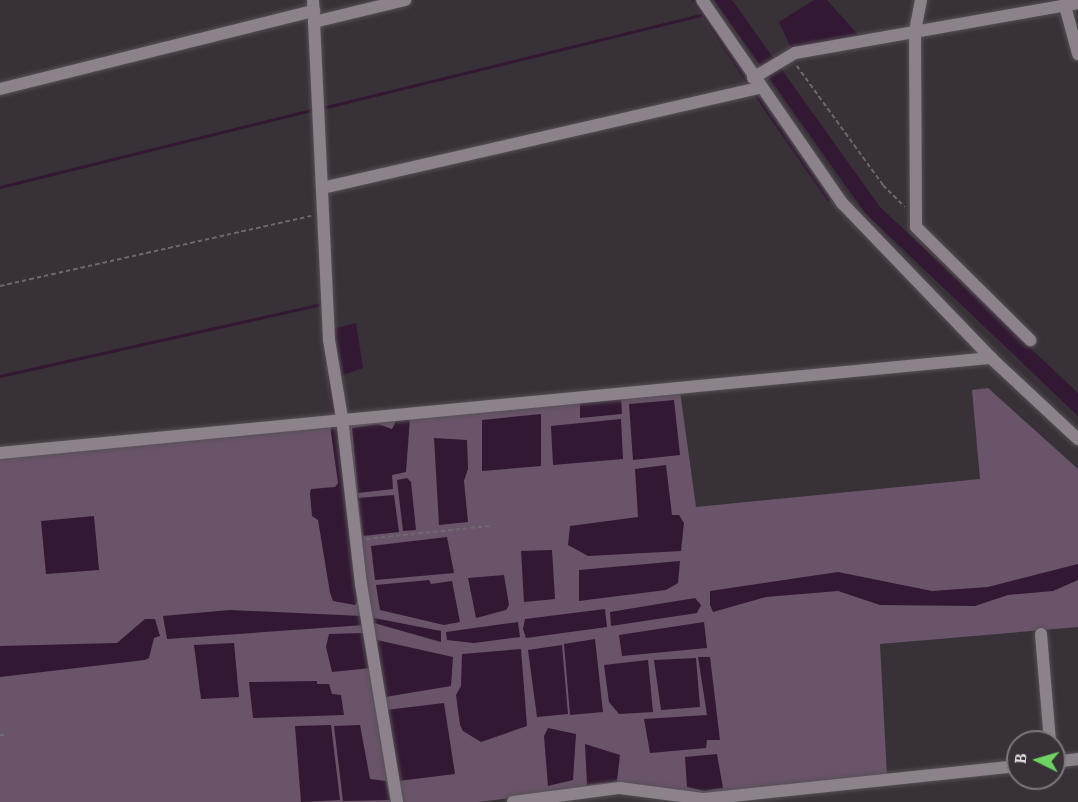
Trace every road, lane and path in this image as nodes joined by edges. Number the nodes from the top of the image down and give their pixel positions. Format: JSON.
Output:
{"nodes":[{"id":1,"x":405,"y":0,"type":"edge"},
{"id":2,"x":702,"y":0,"type":"edge"},
{"id":3,"x":921,"y":0,"type":"edge"},
{"id":4,"x":1073,"y":3,"type":"edge"},
{"id":5,"x":314,"y":11,"type":"edge"},
{"id":6,"x":915,"y":31,"type":"junction"},
{"id":7,"x":1078,"y":54,"type":"edge"},
{"id":8,"x":785,"y":58,"type":"junction"},
{"id":9,"x":758,"y":80,"type":"junction"},
{"id":10,"x":0,"y":89,"type":"edge"},
{"id":11,"x":322,"y":188,"type":"junction"},
{"id":12,"x":324,"y":213,"type":"junction"},
{"id":13,"x":916,"y":217,"type":"junction"},
{"id":14,"x":0,"y":286,"type":"edge"},
{"id":15,"x":1030,"y":340,"type":"dead end"},
{"id":16,"x":991,"y":358,"type":"junction"},
{"id":17,"x":342,"y":418,"type":"junction"},
{"id":18,"x":1078,"y":439,"type":"edge"},
{"id":19,"x":0,"y":453,"type":"edge"},
{"id":20,"x":489,"y":526,"type":"dead end"},
{"id":21,"x":356,"y":540,"type":"junction"},
{"id":22,"x":1041,"y":634,"type":"dead end"},
{"id":23,"x":1049,"y":730,"type":"edge"},
{"id":24,"x":0,"y":735,"type":"edge"},
{"id":25,"x":6,"y":735,"type":"dead end"},
{"id":26,"x":1006,"y":767,"type":"edge"},
{"id":27,"x":606,"y":796,"type":"edge"},
{"id":28,"x":704,"y":801,"type":"edge"},
{"id":29,"x":397,"y":802,"type":"edge"},
{"id":30,"x":513,"y":802,"type":"edge"}],
"edges":[{"from":1,"to":5,"type":"street"},
{"from":2,"to":9,"type":"street"},
{"from":3,"to":6,"type":"street"},
{"from":4,"to":6,"type":"street"},
{"from":4,"to":7,"type":"street"},
{"from":5,"to":10,"type":"street"},
{"from":5,"to":11,"type":"street"},
{"from":6,"to":8,"type":"street"},
{"from":6,"to":13,"type":"street"},
{"from":8,"to":9,"type":"street"},
{"from":8,"to":13,"type":"path"},
{"from":9,"to":11,"type":"street"},
{"from":9,"to":16,"type":"street"},
{"from":11,"to":12,"type":"street"},
{"from":12,"to":14,"type":"path"},
{"from":12,"to":17,"type":"street"},
{"from":13,"to":15,"type":"street"},
{"from":16,"to":17,"type":"street"},
{"from":16,"to":18,"type":"street"},
{"from":17,"to":19,"type":"street"},
{"from":17,"to":21,"type":"street"},
{"from":20,"to":21,"type":"path"},
{"from":21,"to":29,"type":"street"},
{"from":22,"to":23,"type":"street"},
{"from":24,"to":25,"type":"path"},
{"from":26,"to":28,"type":"street"},
{"from":27,"to":28,"type":"street"},
{"from":27,"to":30,"type":"street"}]}
